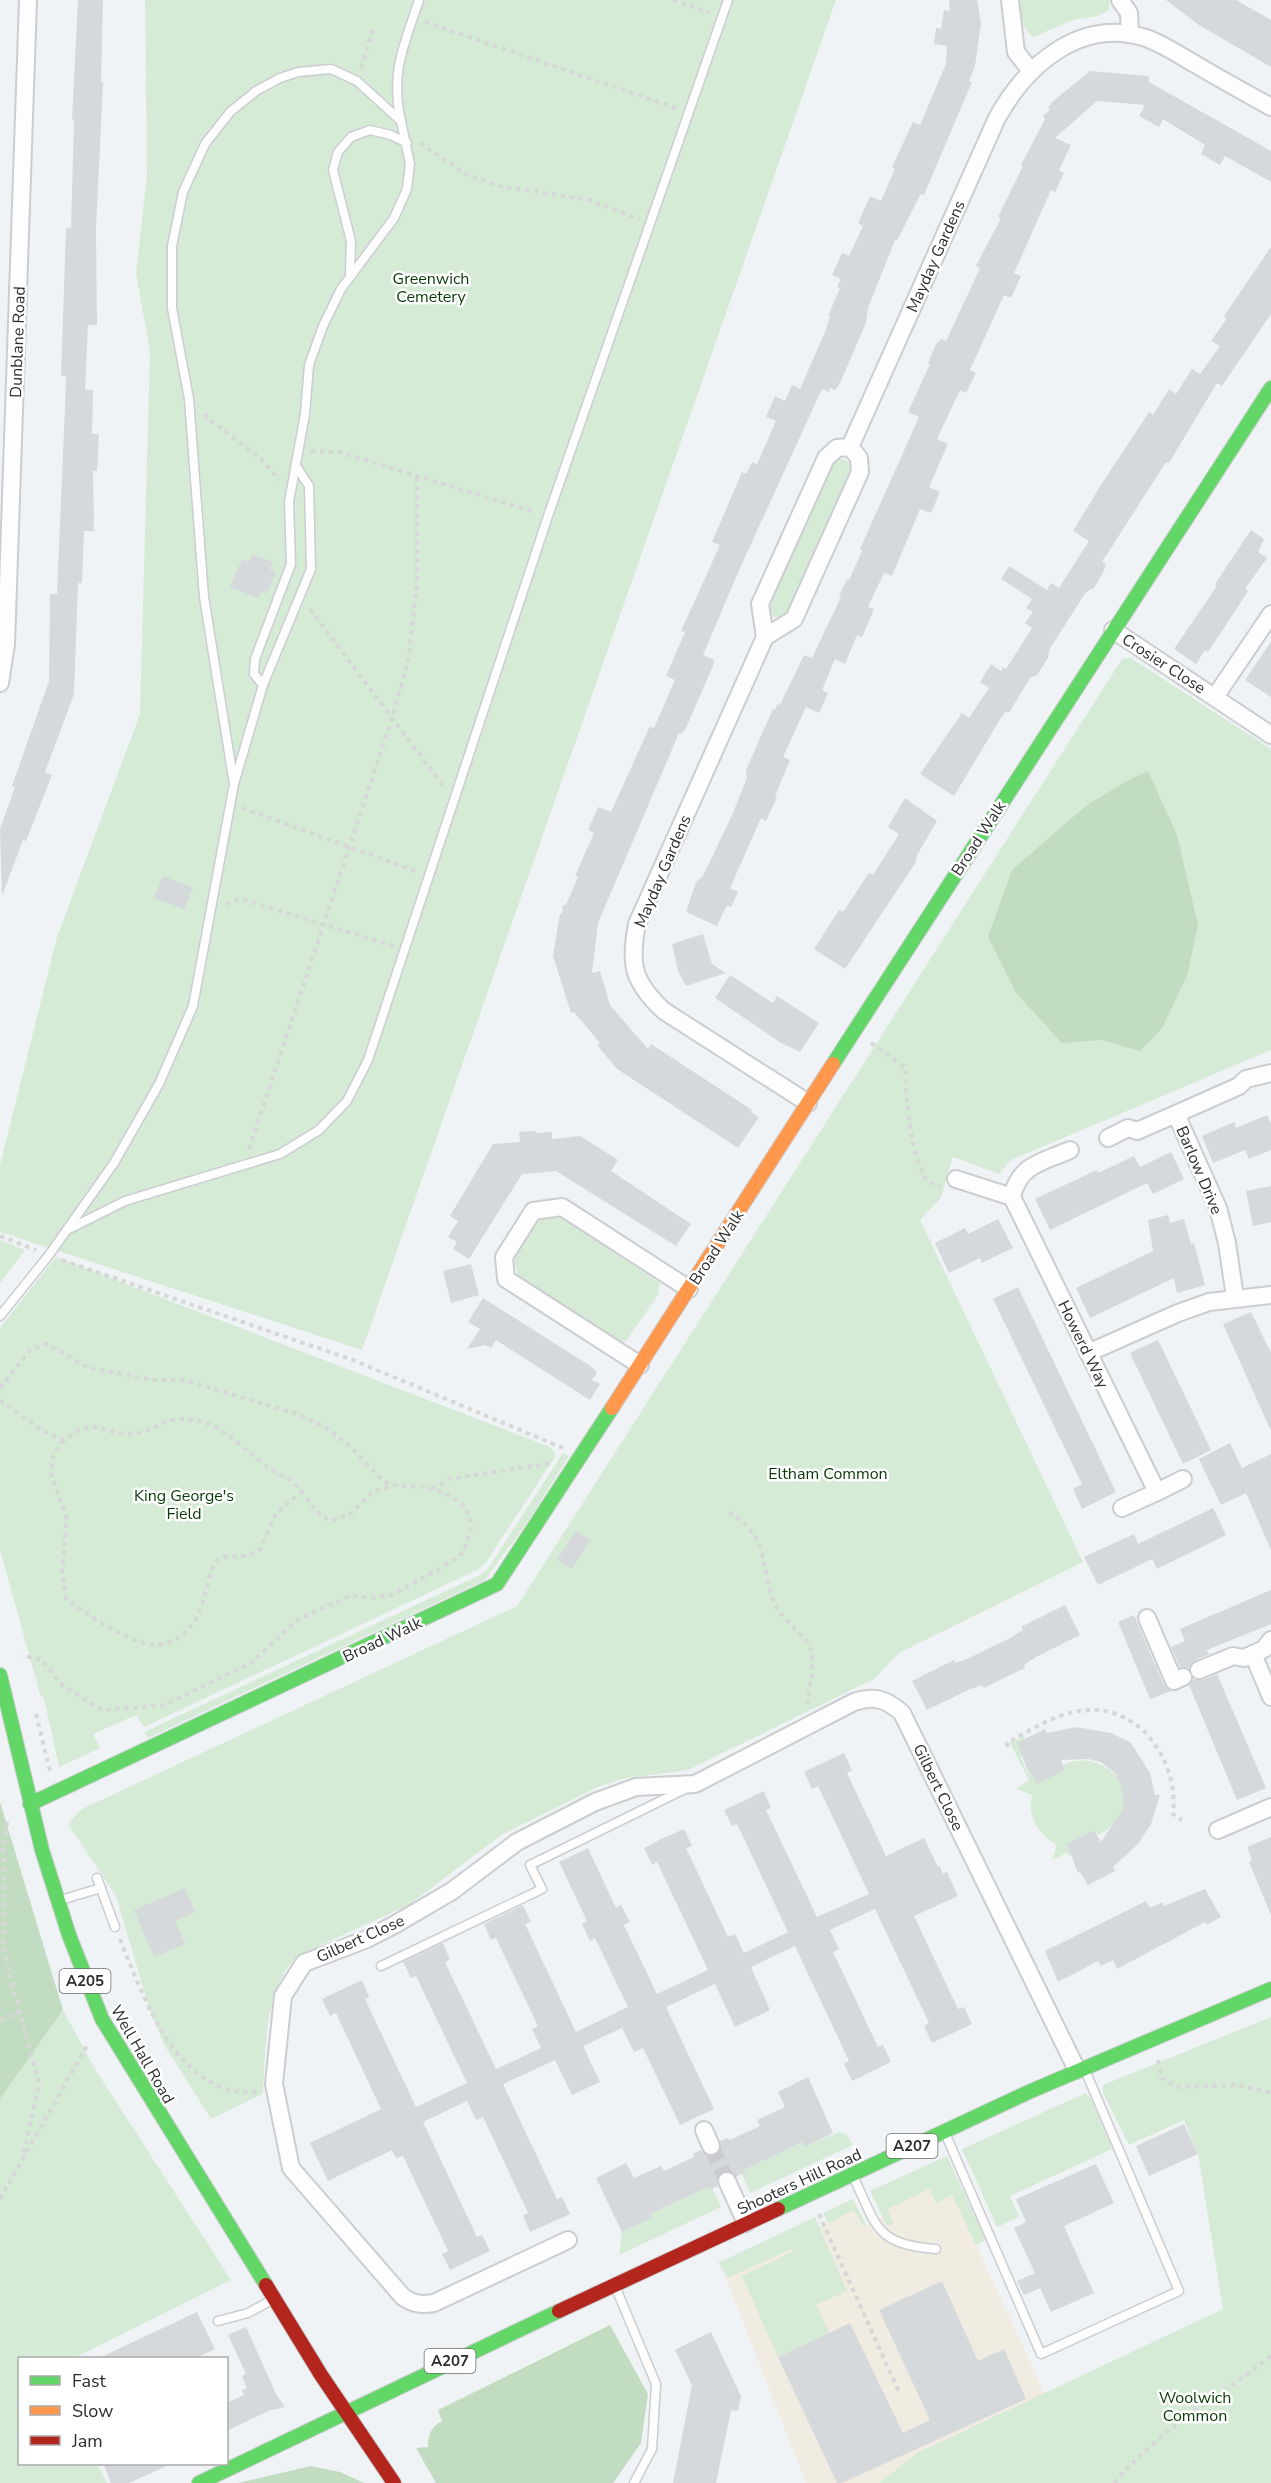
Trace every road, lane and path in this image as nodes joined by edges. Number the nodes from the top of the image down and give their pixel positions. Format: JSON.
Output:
{"nodes":[{"id":1,"x":28,"y":0,"type":"edge"},
{"id":2,"x":419,"y":0,"type":"edge"},
{"id":3,"x":673,"y":0,"type":"edge"},
{"id":4,"x":728,"y":0,"type":"edge"},
{"id":5,"x":1010,"y":0,"type":"edge"},
{"id":6,"x":1120,"y":0,"type":"edge"},
{"id":7,"x":413,"y":18,"type":"junction"},
{"id":8,"x":722,"y":18,"type":"junction"},
{"id":9,"x":373,"y":30,"type":"dead end"},
{"id":10,"x":1130,"y":34,"type":"junction"},
{"id":11,"x":1031,"y":71,"type":"junction"},
{"id":12,"x":357,"y":81,"type":"junction"},
{"id":13,"x":1271,"y":107,"type":"edge"},
{"id":14,"x":689,"y":112,"type":"junction"},
{"id":15,"x":401,"y":122,"type":"junction"},
{"id":16,"x":404,"y":133,"type":"junction"},
{"id":17,"x":407,"y":143,"type":"junction"},
{"id":18,"x":651,"y":223,"type":"junction"},
{"id":19,"x":350,"y":274,"type":"junction"},
{"id":20,"x":1271,"y":388,"type":"edge"},
{"id":21,"x":189,"y":399,"type":"junction"},
{"id":22,"x":850,"y":447,"type":"junction"},
{"id":23,"x":298,"y":450,"type":"junction"},
{"id":24,"x":7,"y":466,"type":"edge"},
{"id":25,"x":296,"y":466,"type":"junction"},
{"id":26,"x":417,"y":476,"type":"junction"},
{"id":27,"x":290,"y":495,"type":"junction"},
{"id":28,"x":548,"y":516,"type":"junction"},
{"id":29,"x":300,"y":596,"type":"junction"},
{"id":30,"x":1271,"y":614,"type":"edge"},
{"id":31,"x":1113,"y":630,"type":"junction"},
{"id":32,"x":765,"y":637,"type":"junction"},
{"id":33,"x":0,"y":683,"type":"edge"},
{"id":34,"x":263,"y":685,"type":"junction"},
{"id":35,"x":1215,"y":697,"type":"junction"},
{"id":36,"x":392,"y":718,"type":"junction"},
{"id":37,"x":1271,"y":735,"type":"edge"},
{"id":38,"x":234,"y":784,"type":"junction"},
{"id":39,"x":454,"y":800,"type":"junction"},
{"id":40,"x":230,"y":804,"type":"junction"},
{"id":41,"x":350,"y":848,"type":"junction"},
{"id":42,"x":429,"y":876,"type":"junction"},
{"id":43,"x":211,"y":908,"type":"junction"},
{"id":44,"x":325,"y":925,"type":"junction"},
{"id":45,"x":405,"y":950,"type":"junction"},
{"id":46,"x":871,"y":1043,"type":"dead end"},
{"id":47,"x":1271,"y":1073,"type":"edge"},
{"id":48,"x":808,"y":1103,"type":"junction"},
{"id":49,"x":1176,"y":1114,"type":"junction"},
{"id":50,"x":1108,"y":1138,"type":"dead end"},
{"id":51,"x":1070,"y":1150,"type":"dead end"},
{"id":52,"x":244,"y":1166,"type":"junction"},
{"id":53,"x":956,"y":1179,"type":"joint"},
{"id":54,"x":1012,"y":1197,"type":"junction"},
{"id":55,"x":66,"y":1230,"type":"junction"},
{"id":56,"x":0,"y":1236,"type":"edge"},
{"id":57,"x":49,"y":1255,"type":"junction"},
{"id":58,"x":689,"y":1289,"type":"junction"},
{"id":59,"x":1271,"y":1295,"type":"edge"},
{"id":60,"x":1235,"y":1297,"type":"junction"},
{"id":61,"x":0,"y":1316,"type":"edge"},
{"id":62,"x":1088,"y":1353,"type":"junction"},
{"id":63,"x":640,"y":1365,"type":"junction"},
{"id":64,"x":0,"y":1388,"type":"edge"},
{"id":65,"x":0,"y":1400,"type":"edge"},
{"id":66,"x":64,"y":1440,"type":"junction"},
{"id":67,"x":564,"y":1449,"type":"dead end"},
{"id":68,"x":554,"y":1462,"type":"dead end"},
{"id":69,"x":1183,"y":1479,"type":"dead end"},
{"id":70,"x":392,"y":1485,"type":"junction"},
{"id":71,"x":431,"y":1489,"type":"junction"},
{"id":72,"x":301,"y":1492,"type":"junction"},
{"id":73,"x":1156,"y":1492,"type":"junction"},
{"id":74,"x":1122,"y":1508,"type":"dead end"},
{"id":75,"x":729,"y":1512,"type":"dead end"},
{"id":76,"x":1147,"y":1618,"type":"dead end"},
{"id":77,"x":1271,"y":1640,"type":"edge"},
{"id":78,"x":1253,"y":1654,"type":"junction"},
{"id":79,"x":22,"y":1656,"type":"dead end"},
{"id":80,"x":1199,"y":1670,"type":"dead end"},
{"id":81,"x":0,"y":1675,"type":"edge"},
{"id":82,"x":1183,"y":1677,"type":"dead end"},
{"id":83,"x":1271,"y":1697,"type":"edge"},
{"id":84,"x":35,"y":1708,"type":"dead end"},
{"id":85,"x":809,"y":1725,"type":"junction"},
{"id":86,"x":1008,"y":1747,"type":"dead end"},
{"id":87,"x":50,"y":1770,"type":"dead end"},
{"id":88,"x":695,"y":1784,"type":"junction"},
{"id":89,"x":30,"y":1804,"type":"junction"},
{"id":90,"x":1271,"y":1807,"type":"edge"},
{"id":91,"x":8,"y":1814,"type":"dead end"},
{"id":92,"x":1182,"y":1820,"type":"dead end"},
{"id":93,"x":1218,"y":1830,"type":"dead end"},
{"id":94,"x":2,"y":1850,"type":"edge"},
{"id":95,"x":97,"y":1878,"type":"dead end"},
{"id":96,"x":101,"y":1888,"type":"junction"},
{"id":97,"x":56,"y":1901,"type":"junction"},
{"id":98,"x":115,"y":1928,"type":"joint"},
{"id":99,"x":381,"y":1966,"type":"dead end"},
{"id":100,"x":1271,"y":1989,"type":"edge"},
{"id":101,"x":20,"y":2012,"type":"junction"},
{"id":102,"x":0,"y":2020,"type":"edge"},
{"id":103,"x":88,"y":2043,"type":"dead end"},
{"id":104,"x":1157,"y":2056,"type":"dead end"},
{"id":105,"x":1081,"y":2069,"type":"junction"},
{"id":106,"x":274,"y":2091,"type":"junction"},
{"id":107,"x":1271,"y":2093,"type":"edge"},
{"id":108,"x":944,"y":2132,"type":"junction"},
{"id":109,"x":23,"y":2156,"type":"junction"},
{"id":110,"x":852,"y":2174,"type":"junction"},
{"id":111,"x":727,"y":2181,"type":"tunnel mouth"},
{"id":112,"x":0,"y":2199,"type":"edge"},
{"id":113,"x":817,"y":2211,"type":"dead end"},
{"id":114,"x":746,"y":2223,"type":"junction"},
{"id":115,"x":568,"y":2240,"type":"dead end"},
{"id":116,"x":936,"y":2249,"type":"dead end"},
{"id":117,"x":615,"y":2284,"type":"junction"},
{"id":118,"x":276,"y":2297,"type":"junction"},
{"id":119,"x":218,"y":2321,"type":"dead end"},
{"id":120,"x":1271,"y":2356,"type":"edge"},
{"id":121,"x":899,"y":2392,"type":"dead end"},
{"id":122,"x":344,"y":2411,"type":"junction"},
{"id":123,"x":199,"y":2483,"type":"edge"},
{"id":124,"x":394,"y":2483,"type":"edge"},
{"id":125,"x":634,"y":2483,"type":"edge"},
{"id":126,"x":1114,"y":2483,"type":"edge"}],
"edges":[{"from":1,"to":24,"type":"street","name":"Dunblane Road"},
{"from":2,"to":7,"type":"lane"},
{"from":3,"to":8,"type":"path"},
{"from":4,"to":8,"type":"lane"},
{"from":5,"to":11,"type":"street"},
{"from":6,"to":10,"type":"street"},
{"from":7,"to":14,"type":"path"},
{"from":7,"to":15,"type":"lane"},
{"from":8,"to":14,"type":"lane"},
{"from":9,"to":12,"type":"path"},
{"from":10,"to":11,"type":"street","name":"Mayday Gardens"},
{"from":10,"to":13,"type":"street","name":"Mayday Gardens"},
{"from":11,"to":22,"type":"street","name":"Mayday Gardens"},
{"from":12,"to":15,"type":"lane"},
{"from":12,"to":21,"type":"lane"},
{"from":14,"to":18,"type":"lane"},
{"from":15,"to":16,"type":"lane"},
{"from":16,"to":17,"type":"lane"},
{"from":16,"to":18,"type":"path"},
{"from":17,"to":19,"type":"lane"},
{"from":17,"to":19,"type":"lane"},
{"from":18,"to":28,"type":"lane"},
{"from":19,"to":23,"type":"lane"},
{"from":20,"to":31,"type":"main road","name":"Broad Walk"},
{"from":21,"to":27,"type":"path"},
{"from":21,"to":38,"type":"lane"},
{"from":22,"to":32,"type":"street"},
{"from":22,"to":32,"type":"street"},
{"from":23,"to":25,"type":"lane"},
{"from":23,"to":26,"type":"path"},
{"from":24,"to":33,"type":"street","name":"Dunblane Road"},
{"from":25,"to":27,"type":"lane"},
{"from":25,"to":29,"type":"lane"},
{"from":26,"to":28,"type":"path"},
{"from":26,"to":36,"type":"path"},
{"from":27,"to":34,"type":"lane"},
{"from":28,"to":39,"type":"lane"},
{"from":29,"to":34,"type":"lane"},
{"from":29,"to":36,"type":"path"},
{"from":30,"to":35,"type":"street","name":"Crosier Close"},
{"from":31,"to":35,"type":"street","name":"Crosier Close"},
{"from":31,"to":48,"type":"main road","name":"Broad Walk"},
{"from":32,"to":48,"type":"street","name":"Mayday Gardens"},
{"from":34,"to":38,"type":"lane"},
{"from":35,"to":37,"type":"street","name":"Crosier Close"},
{"from":36,"to":39,"type":"path"},
{"from":36,"to":41,"type":"path"},
{"from":38,"to":40,"type":"lane"},
{"from":39,"to":42,"type":"lane"},
{"from":40,"to":41,"type":"path"},
{"from":40,"to":43,"type":"lane"},
{"from":41,"to":42,"type":"path"},
{"from":41,"to":44,"type":"path"},
{"from":42,"to":45,"type":"lane"},
{"from":43,"to":44,"type":"path"},
{"from":43,"to":55,"type":"lane"},
{"from":44,"to":45,"type":"path"},
{"from":44,"to":52,"type":"path"},
{"from":45,"to":52,"type":"lane"},
{"from":46,"to":53,"type":"path"},
{"from":47,"to":49,"type":"street","name":"Barlow Drive"},
{"from":48,"to":58,"type":"main road","name":"Broad Walk"},
{"from":49,"to":50,"type":"street","name":"Barlow Drive"},
{"from":49,"to":60,"type":"street","name":"Barlow Drive"},
{"from":51,"to":54,"type":"street"},
{"from":52,"to":55,"type":"lane"},
{"from":53,"to":54,"type":"street"},
{"from":54,"to":62,"type":"street","name":"Howerd Way"},
{"from":55,"to":57,"type":"lane"},
{"from":56,"to":57,"type":"path"},
{"from":57,"to":61,"type":"lane"},
{"from":57,"to":67,"type":"path"},
{"from":58,"to":63,"type":"main road","name":"Broad Walk"},
{"from":58,"to":63,"type":"street","name":"Broad Walk"},
{"from":59,"to":60,"type":"street"},
{"from":60,"to":62,"type":"street"},
{"from":62,"to":73,"type":"street","name":"Howerd Way"},
{"from":63,"to":89,"type":"main road","name":"Broad Walk"},
{"from":64,"to":70,"type":"path"},
{"from":65,"to":66,"type":"path"},
{"from":66,"to":72,"type":"path"},
{"from":66,"to":72,"type":"path"},
{"from":68,"to":71,"type":"path"},
{"from":69,"to":73,"type":"street"},
{"from":70,"to":71,"type":"path"},
{"from":70,"to":72,"type":"path"},
{"from":71,"to":79,"type":"path"},
{"from":73,"to":74,"type":"street"},
{"from":75,"to":85,"type":"path"},
{"from":76,"to":82,"type":"street"},
{"from":77,"to":78,"type":"street"},
{"from":78,"to":80,"type":"street"},
{"from":78,"to":83,"type":"street"},
{"from":81,"to":89,"type":"main road","name":"Well Hall Road","number":"A205"},
{"from":84,"to":87,"type":"path"},
{"from":85,"to":88,"type":"street","name":"Gilbert Close"},
{"from":85,"to":105,"type":"street","name":"Gilbert Close"},
{"from":86,"to":92,"type":"path"},
{"from":88,"to":99,"type":"lane","name":"Gilbert Close"},
{"from":88,"to":106,"type":"street","name":"Gilbert Close"},
{"from":89,"to":97,"type":"main road","name":"Well Hall Road","number":"A205"},
{"from":90,"to":93,"type":"street"},
{"from":91,"to":94,"type":"path"},
{"from":94,"to":101,"type":"path"},
{"from":95,"to":96,"type":"lane"},
{"from":96,"to":97,"type":"lane"},
{"from":96,"to":98,"type":"lane"},
{"from":97,"to":118,"type":"main road","name":"Well Hall Road","number":"A205"},
{"from":98,"to":106,"type":"path"},
{"from":100,"to":105,"type":"main road","name":"Shooters Hill Road","number":"A207"},
{"from":101,"to":102,"type":"path"},
{"from":101,"to":109,"type":"path"},
{"from":103,"to":109,"type":"path"},
{"from":104,"to":107,"type":"path"},
{"from":105,"to":108,"type":"main road","name":"Shooters Hill Road","number":"A207"},
{"from":105,"to":108,"type":"lane"},
{"from":106,"to":115,"type":"street","name":"Gilbert Close"},
{"from":108,"to":110,"type":"main road","name":"Shooters Hill Road","number":"A207"},
{"from":109,"to":112,"type":"path"},
{"from":110,"to":114,"type":"main road","name":"Shooters Hill Road","number":"A207"},
{"from":110,"to":116,"type":"lane"},
{"from":111,"to":114,"type":"street"},
{"from":113,"to":121,"type":"path"},
{"from":114,"to":117,"type":"main road","name":"Shooters Hill Road","number":"A207"},
{"from":117,"to":122,"type":"main road","name":"Shooters Hill Road","number":"A207"},
{"from":117,"to":125,"type":"lane"},
{"from":118,"to":119,"type":"lane"},
{"from":118,"to":122,"type":"main road","name":"Well Hall Road","number":"A205"},
{"from":120,"to":126,"type":"path"},
{"from":122,"to":123,"type":"main road","number":"A207"},
{"from":122,"to":124,"type":"main road","number":"A205"}]}
